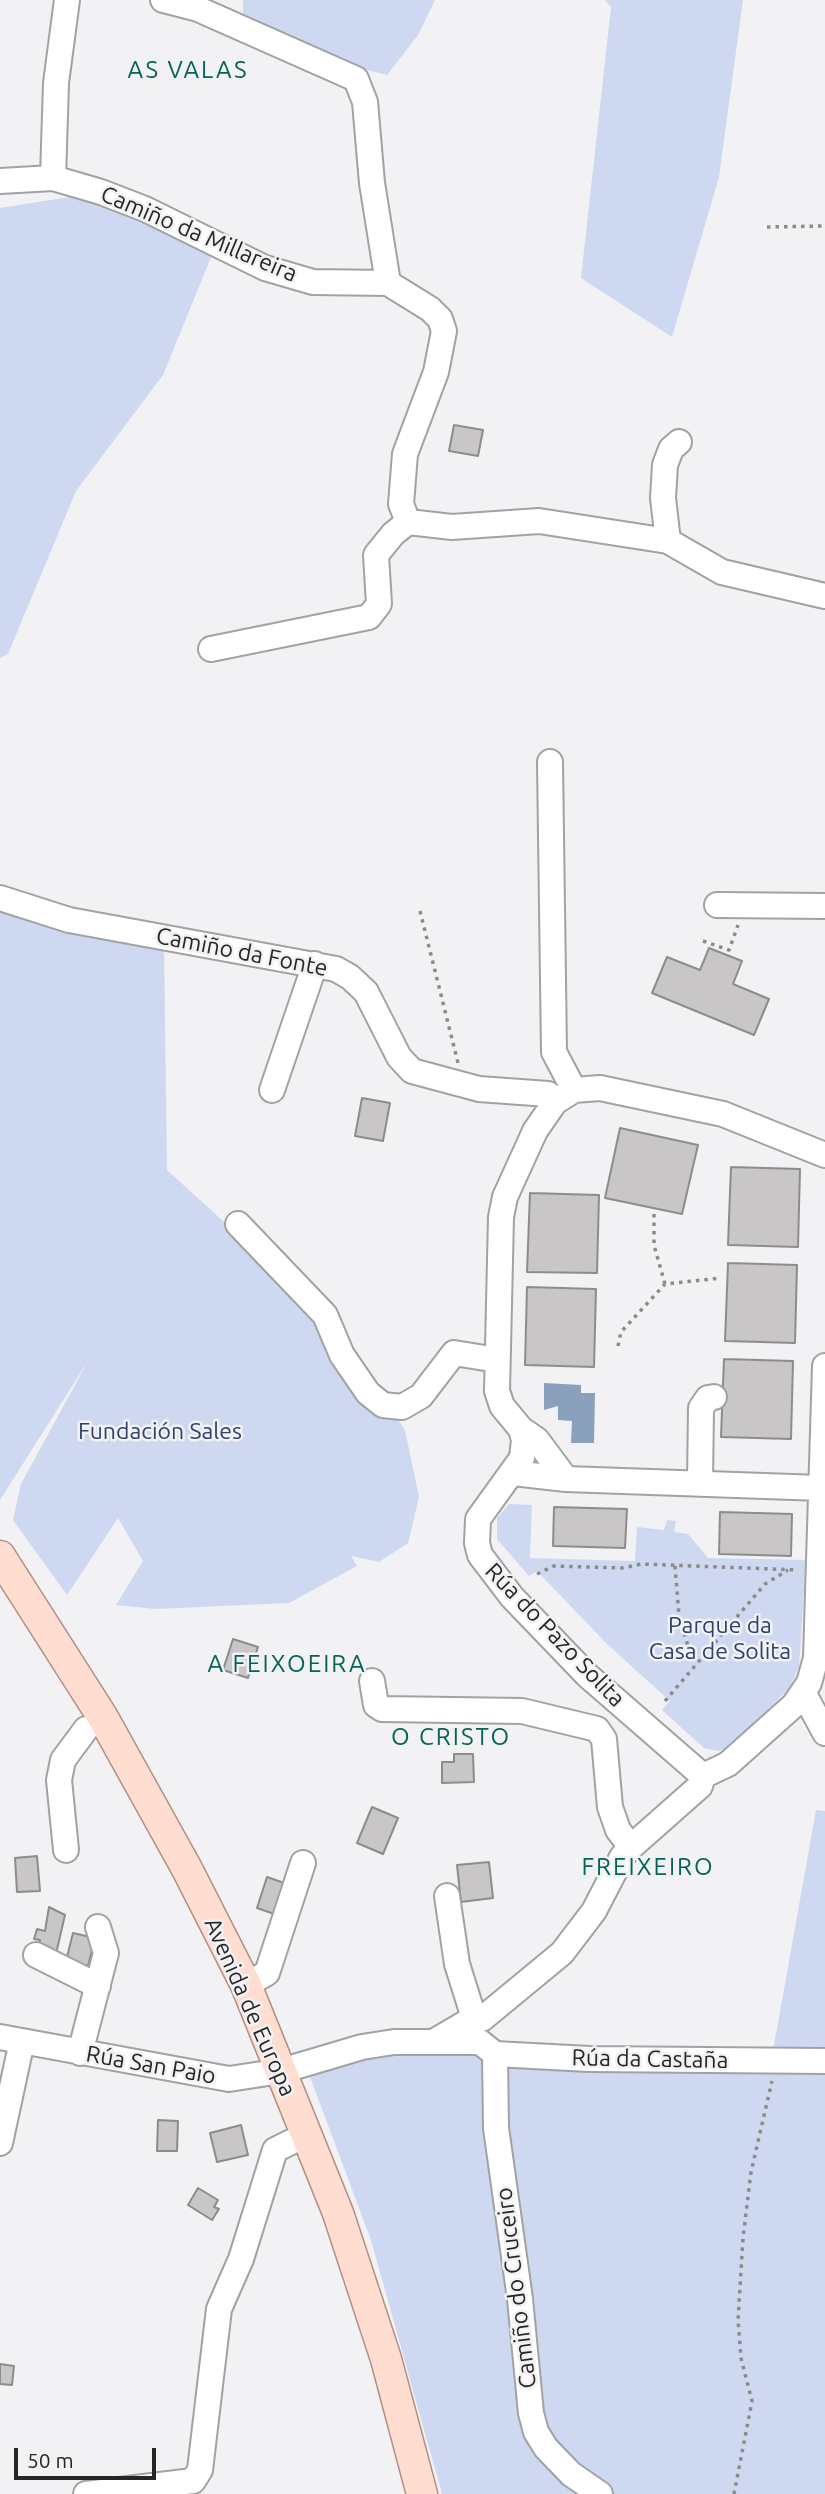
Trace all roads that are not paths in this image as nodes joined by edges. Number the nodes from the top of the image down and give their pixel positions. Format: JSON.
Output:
{"nodes":[{"id":1,"x":67,"y":0,"type":"edge"},
{"id":2,"x":163,"y":0,"type":"edge"},
{"id":3,"x":199,"y":5,"type":"edge"},
{"id":4,"x":53,"y":178,"type":"junction"},
{"id":5,"x":0,"y":181,"type":"edge"},
{"id":6,"x":388,"y":283,"type":"junction"},
{"id":7,"x":679,"y":442,"type":"dead end"},
{"id":8,"x":408,"y":522,"type":"junction"},
{"id":9,"x":668,"y":541,"type":"junction"},
{"id":10,"x":825,"y":596,"type":"edge"},
{"id":11,"x":211,"y":649,"type":"dead end"},
{"id":12,"x":550,"y":762,"type":"dead end"},
{"id":13,"x":0,"y":898,"type":"edge"},
{"id":14,"x":717,"y":905,"type":"dead end"},
{"id":15,"x":825,"y":906,"type":"edge"},
{"id":16,"x":315,"y":964,"type":"junction"},
{"id":17,"x":272,"y":1090,"type":"dead end"},
{"id":18,"x":565,"y":1096,"type":"junction"},
{"id":19,"x":825,"y":1155,"type":"edge"},
{"id":20,"x":238,"y":1224,"type":"dead end"},
{"id":21,"x":497,"y":1360,"type":"junction"},
{"id":22,"x":825,"y":1366,"type":"edge"},
{"id":23,"x":714,"y":1396,"type":"dead end"},
{"id":24,"x":521,"y":1429,"type":"junction"},
{"id":25,"x":518,"y":1466,"type":"junction"},
{"id":26,"x":566,"y":1479,"type":"junction"},
{"id":27,"x":700,"y":1483,"type":"junction"},
{"id":28,"x":821,"y":1488,"type":"junction"},
{"id":29,"x":0,"y":1556,"type":"edge"},
{"id":30,"x":817,"y":1576,"type":"edge"},
{"id":31,"x":0,"y":1590,"type":"edge"},
{"id":32,"x":372,"y":1681,"type":"dead end"},
{"id":33,"x":803,"y":1692,"type":"junction"},
{"id":34,"x":86,"y":1729,"type":"junction"},
{"id":35,"x":825,"y":1733,"type":"edge"},
{"id":36,"x":703,"y":1776,"type":"junction"},
{"id":37,"x":631,"y":1847,"type":"junction"},
{"id":38,"x":66,"y":1850,"type":"dead end"},
{"id":39,"x":303,"y":1863,"type":"dead end"},
{"id":40,"x":447,"y":1896,"type":"dead end"},
{"id":41,"x":98,"y":1927,"type":"dead end"},
{"id":42,"x":36,"y":1955,"type":"dead end"},
{"id":43,"x":246,"y":1985,"type":"junction"},
{"id":44,"x":98,"y":1986,"type":"junction"},
{"id":45,"x":483,"y":2033,"type":"junction"},
{"id":46,"x":11,"y":2039,"type":"edge"},
{"id":47,"x":80,"y":2053,"type":"junction"},
{"id":48,"x":825,"y":2061,"type":"edge"},
{"id":49,"x":273,"y":2073,"type":"junction"},
{"id":50,"x":291,"y":2141,"type":"junction"},
{"id":51,"x":0,"y":2143,"type":"edge"},
{"id":52,"x":86,"y":2494,"type":"edge"},
{"id":53,"x":406,"y":2494,"type":"edge"},
{"id":54,"x":422,"y":2494,"type":"edge"},
{"id":55,"x":600,"y":2494,"type":"edge"}],
"edges":[{"from":1,"to":4,"type":"street"},
{"from":2,"to":3,"type":"street"},
{"from":3,"to":6,"type":"street"},
{"from":4,"to":5,"type":"street","name":"Camiño da Millareira"},
{"from":4,"to":6,"type":"street","name":"Camiño da Millareira"},
{"from":6,"to":8,"type":"street"},
{"from":7,"to":9,"type":"street"},
{"from":8,"to":9,"type":"street"},
{"from":8,"to":11,"type":"street"},
{"from":9,"to":10,"type":"street"},
{"from":12,"to":18,"type":"street"},
{"from":13,"to":16,"type":"street","name":"Camiño da Fonte"},
{"from":14,"to":15,"type":"street"},
{"from":16,"to":17,"type":"street"},
{"from":16,"to":18,"type":"street","name":"Camiño da Fonte"},
{"from":18,"to":19,"type":"street","name":"Camiño da Fonte"},
{"from":18,"to":21,"type":"street"},
{"from":20,"to":21,"type":"street"},
{"from":21,"to":24,"type":"street"},
{"from":22,"to":28,"type":"street"},
{"from":23,"to":27,"type":"street"},
{"from":24,"to":25,"type":"street"},
{"from":24,"to":26,"type":"street"},
{"from":25,"to":26,"type":"street"},
{"from":25,"to":36,"type":"street","name":"Rúa do Pazo Solita"},
{"from":26,"to":27,"type":"street"},
{"from":27,"to":28,"type":"street"},
{"from":28,"to":30,"type":"street"},
{"from":29,"to":43,"type":"main road","name":"Avenida de Europa"},
{"from":30,"to":33,"type":"street"},
{"from":31,"to":34,"type":"main road","name":"Avenida de Europa"},
{"from":32,"to":37,"type":"street"},
{"from":33,"to":35,"type":"street"},
{"from":33,"to":36,"type":"street"},
{"from":34,"to":38,"type":"street"},
{"from":34,"to":49,"type":"main road","name":"Avenida de Europa"},
{"from":36,"to":37,"type":"street"},
{"from":37,"to":45,"type":"street"},
{"from":39,"to":43,"type":"street"},
{"from":40,"to":45,"type":"street","name":"Camiño do Cruceiro"},
{"from":41,"to":44,"type":"street"},
{"from":42,"to":44,"type":"street"},
{"from":43,"to":49,"type":"main road","name":"Avenida de Europa"},
{"from":44,"to":47,"type":"street"},
{"from":45,"to":48,"type":"street","name":"Rúa da Castaña"},
{"from":45,"to":49,"type":"street"},
{"from":45,"to":55,"type":"street","name":"Camiño do Cruceiro"},
{"from":46,"to":47,"type":"street","name":"Rúa San Paio"},
{"from":46,"to":51,"type":"street","name":"Rúa San Paio"},
{"from":47,"to":49,"type":"street","name":"Rúa San Paio"},
{"from":49,"to":50,"type":"main road","name":"Avenida de Europa"},
{"from":49,"to":54,"type":"main road","name":"Avenida de Europa"},
{"from":50,"to":52,"type":"street"},
{"from":50,"to":53,"type":"main road","name":"Avenida de Europa"}]}
